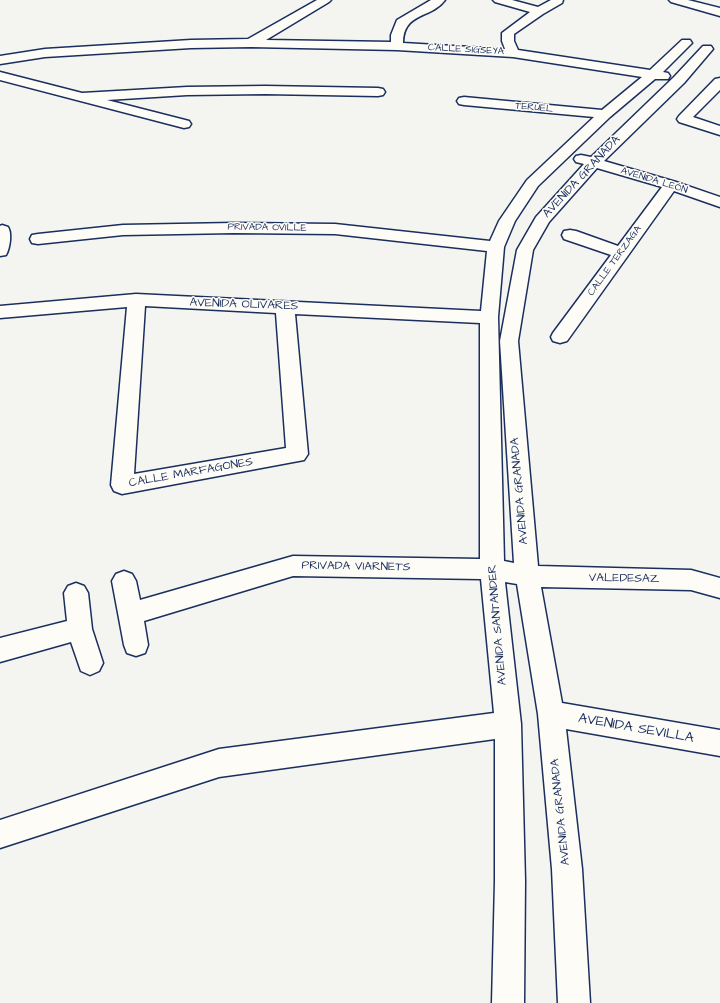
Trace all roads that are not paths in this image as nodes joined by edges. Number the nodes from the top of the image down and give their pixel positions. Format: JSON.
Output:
{"nodes":[{"id":1,"x":325,"y":0,"type":"edge"},
{"id":2,"x":439,"y":0,"type":"edge"},
{"id":3,"x":499,"y":0,"type":"edge"},
{"id":4,"x":675,"y":0,"type":"edge"},
{"id":5,"x":558,"y":1,"type":"edge"},
{"id":6,"x":539,"y":11,"type":"junction"},
{"id":7,"x":720,"y":12,"type":"edge"},
{"id":8,"x":251,"y":42,"type":"junction"},
{"id":9,"x":686,"y":43,"type":"dead end"},
{"id":10,"x":396,"y":46,"type":"junction"},
{"id":11,"x":707,"y":49,"type":"dead end"},
{"id":12,"x":513,"y":53,"type":"junction"},
{"id":13,"x":0,"y":60,"type":"edge"},
{"id":14,"x":653,"y":74,"type":"junction"},
{"id":15,"x":0,"y":76,"type":"edge"},
{"id":16,"x":679,"y":80,"type":"junction"},
{"id":17,"x":720,"y":82,"type":"edge"},
{"id":18,"x":378,"y":92,"type":"dead end"},
{"id":19,"x":83,"y":97,"type":"junction"},
{"id":20,"x":464,"y":101,"type":"dead end"},
{"id":21,"x":604,"y":114,"type":"junction"},
{"id":22,"x":184,"y":124,"type":"dead end"},
{"id":23,"x":720,"y":131,"type":"edge"},
{"id":24,"x":564,"y":154,"type":"junction"},
{"id":25,"x":593,"y":162,"type":"junction"},
{"id":26,"x":671,"y":185,"type":"junction"},
{"id":27,"x":720,"y":202,"type":"edge"},
{"id":28,"x":570,"y":235,"type":"dead end"},
{"id":29,"x":496,"y":247,"type":"junction"},
{"id":30,"x":621,"y":253,"type":"junction"},
{"id":31,"x":37,"y":256,"type":"dead end"},
{"id":32,"x":136,"y":300,"type":"junction"},
{"id":33,"x":285,"y":306,"type":"junction"},
{"id":34,"x":0,"y":312,"type":"edge"},
{"id":35,"x":489,"y":317,"type":"junction"},
{"id":36,"x":560,"y":337,"type":"dead end"},
{"id":37,"x":492,"y":569,"type":"junction"},
{"id":38,"x":527,"y":576,"type":"junction"},
{"id":39,"x":124,"y":581,"type":"dead end"},
{"id":40,"x":720,"y":588,"type":"edge"},
{"id":41,"x":76,"y":593,"type":"dead end"},
{"id":42,"x":130,"y":614,"type":"junction"},
{"id":43,"x":80,"y":629,"type":"junction"},
{"id":44,"x":136,"y":645,"type":"dead end"},
{"id":45,"x":0,"y":650,"type":"edge"},
{"id":46,"x":90,"y":663,"type":"dead end"},
{"id":47,"x":551,"y":714,"type":"junction"},
{"id":48,"x":508,"y":724,"type":"junction"},
{"id":49,"x":720,"y":743,"type":"edge"},
{"id":50,"x":0,"y":834,"type":"edge"},
{"id":51,"x":508,"y":1003,"type":"edge"},
{"id":52,"x":574,"y":1003,"type":"edge"}],
"edges":[{"from":1,"to":8,"type":"street"},
{"from":2,"to":10,"type":"street"},
{"from":3,"to":6,"type":"street"},
{"from":4,"to":7,"type":"street"},
{"from":5,"to":6,"type":"street"},
{"from":6,"to":12,"type":"street"},
{"from":8,"to":10,"type":"street","name":"CALLE SIGSEYA"},
{"from":8,"to":13,"type":"street","name":"CALLE SIGSEYA"},
{"from":9,"to":14,"type":"street"},
{"from":10,"to":12,"type":"street","name":"CALLE SIGSEYA"},
{"from":11,"to":16,"type":"street","name":"AVENIDA GRANADA"},
{"from":12,"to":14,"type":"street","name":"CALLE SIGSEYA"},
{"from":14,"to":16,"type":"street","name":"CALLE SIGSEYA"},
{"from":14,"to":21,"type":"street"},
{"from":15,"to":19,"type":"street"},
{"from":16,"to":25,"type":"street","name":"AVENIDA GRANADA"},
{"from":17,"to":23,"type":"street"},
{"from":18,"to":19,"type":"street"},
{"from":19,"to":22,"type":"street"},
{"from":20,"to":21,"type":"street","name":"TERUEL"},
{"from":21,"to":24,"type":"street"},
{"from":24,"to":25,"type":"street","name":"AVENIDA LEÓN"},
{"from":24,"to":29,"type":"street"},
{"from":25,"to":26,"type":"street","name":"AVENIDA LEÓN"},
{"from":25,"to":38,"type":"street","name":"AVENIDA GRANADA"},
{"from":26,"to":27,"type":"street","name":"AVENIDA LEÓN"},
{"from":26,"to":30,"type":"street","name":"CALLE TERZAGA"},
{"from":28,"to":30,"type":"street"},
{"from":29,"to":31,"type":"street","name":"PRIVADA OVILLE"},
{"from":29,"to":35,"type":"street","name":"AVENIDA SANTANDER"},
{"from":30,"to":36,"type":"street","name":"CALLE TERZAGA"},
{"from":32,"to":33,"type":"street","name":"AVENIDA OLIVARES"},
{"from":32,"to":33,"type":"street","name":"CALLE MARFAGONES"},
{"from":32,"to":34,"type":"street","name":"AVENIDA OLIVARES"},
{"from":33,"to":35,"type":"street","name":"AVENIDA OLIVARES"},
{"from":35,"to":37,"type":"street","name":"AVENIDA SANTANDER"},
{"from":37,"to":38,"type":"street","name":"PRIVADA VIARNETS"},
{"from":37,"to":42,"type":"street","name":"PRIVADA VIARNETS"},
{"from":37,"to":48,"type":"street","name":"AVENIDA SANTANDER"},
{"from":38,"to":40,"type":"street","name":"VALEDESAZ"},
{"from":38,"to":47,"type":"street","name":"AVENIDA GRANADA"},
{"from":39,"to":42,"type":"street"},
{"from":41,"to":43,"type":"street"},
{"from":42,"to":44,"type":"street"},
{"from":43,"to":45,"type":"street"},
{"from":43,"to":46,"type":"street"},
{"from":47,"to":49,"type":"street","name":"AVENIDA SEVILLA"},
{"from":47,"to":52,"type":"street","name":"AVENIDA GRANADA"},
{"from":48,"to":50,"type":"street"},
{"from":48,"to":51,"type":"street","name":"AVENIDA SANTANDER"}]}
